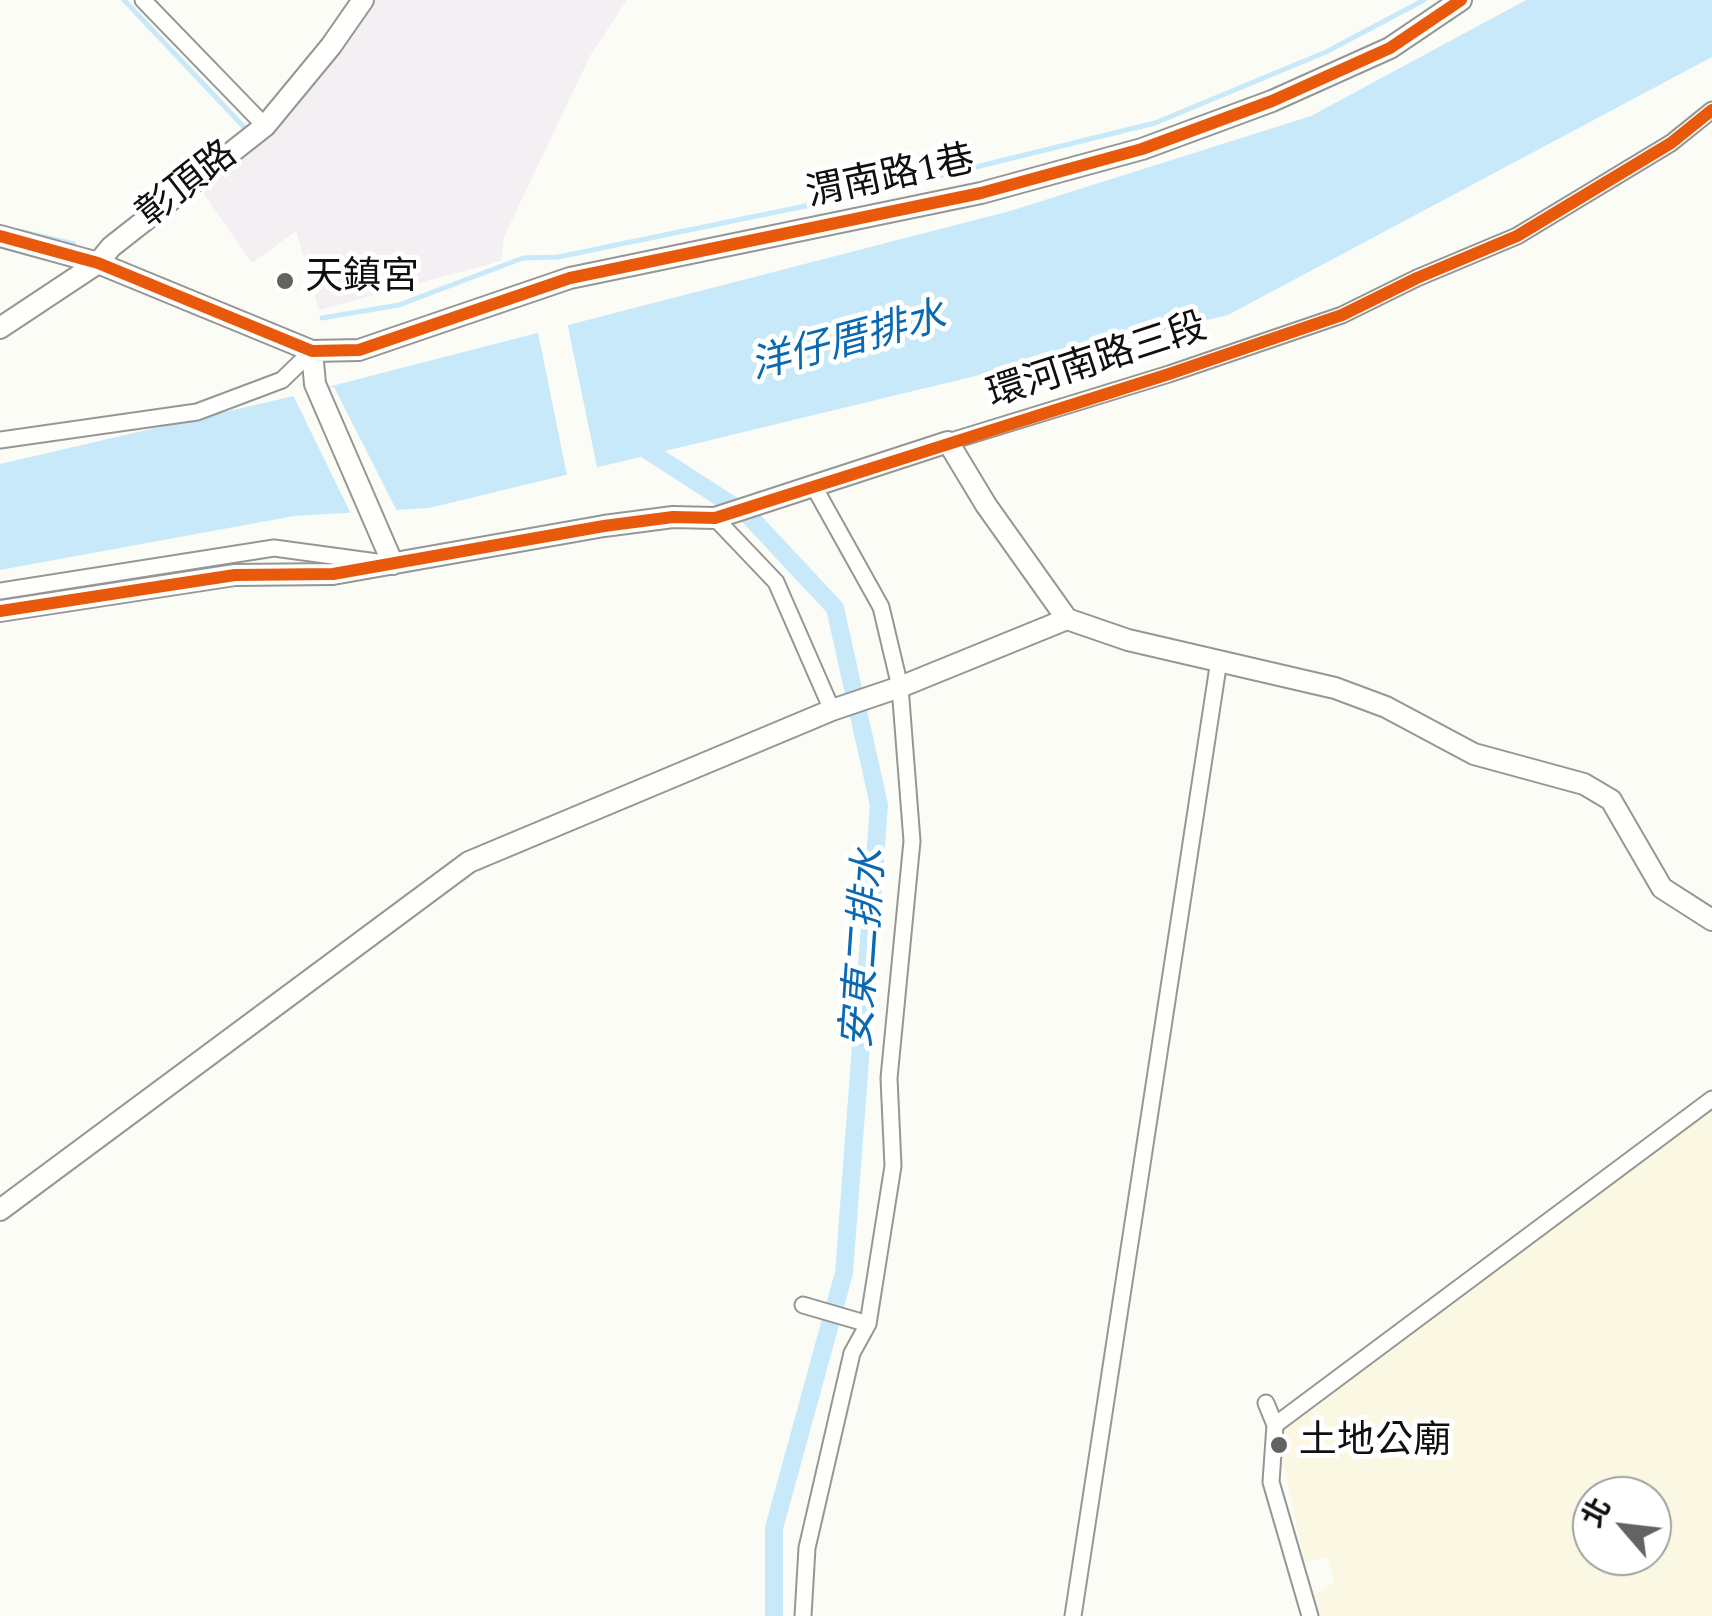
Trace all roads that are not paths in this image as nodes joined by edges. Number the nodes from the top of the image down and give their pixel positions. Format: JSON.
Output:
{"nodes":[{"id":1,"x":143,"y":0,"type":"edge"},
{"id":2,"x":363,"y":0,"type":"edge"},
{"id":3,"x":1460,"y":0,"type":"edge"},
{"id":4,"x":1712,"y":110,"type":"edge"},
{"id":5,"x":265,"y":126,"type":"junction"},
{"id":6,"x":0,"y":236,"type":"edge"},
{"id":7,"x":105,"y":255,"type":"junction"},
{"id":8,"x":0,"y":328,"type":"edge"},
{"id":9,"x":312,"y":351,"type":"junction"},
{"id":10,"x":0,"y":440,"type":"edge"},
{"id":11,"x":948,"y":442,"type":"junction"},
{"id":12,"x":802,"y":488,"type":"junction"},
{"id":13,"x":715,"y":518,"type":"junction"},
{"id":14,"x":393,"y":564,"type":"junction"},
{"id":15,"x":0,"y":591,"type":"edge"},
{"id":16,"x":0,"y":611,"type":"edge"},
{"id":17,"x":1068,"y":619,"type":"junction"},
{"id":18,"x":1219,"y":660,"type":"junction"},
{"id":19,"x":894,"y":689,"type":"junction"},
{"id":20,"x":838,"y":708,"type":"junction"},
{"id":21,"x":1712,"y":920,"type":"edge"},
{"id":22,"x":1712,"y":1099,"type":"edge"},
{"id":23,"x":0,"y":1210,"type":"edge"},
{"id":24,"x":803,"y":1306,"type":"dead end"},
{"id":25,"x":858,"y":1321,"type":"dead end"},
{"id":26,"x":803,"y":1616,"type":"edge"},
{"id":27,"x":1074,"y":1616,"type":"edge"},
{"id":28,"x":1310,"y":1616,"type":"edge"}],
"edges":[{"from":1,"to":5,"type":"street"},
{"from":2,"to":5,"type":"street","name":"彰頂路"},
{"from":3,"to":9,"type":"street","name":"渭南路1巷"},
{"from":4,"to":11,"type":"street","name":"環河南路三段"},
{"from":5,"to":7,"type":"street","name":"彰頂路"},
{"from":6,"to":7,"type":"street"},
{"from":7,"to":8,"type":"street","name":"彰頂路"},
{"from":7,"to":9,"type":"street"},
{"from":9,"to":10,"type":"street"},
{"from":9,"to":14,"type":"street"},
{"from":11,"to":12,"type":"street","name":"環河南路三段"},
{"from":11,"to":17,"type":"street"},
{"from":12,"to":13,"type":"street","name":"環河南路三段"},
{"from":12,"to":19,"type":"street"},
{"from":13,"to":14,"type":"street","name":"環河南路三段"},
{"from":13,"to":20,"type":"street"},
{"from":14,"to":15,"type":"street"},
{"from":14,"to":16,"type":"street","name":"環河南路三段"},
{"from":17,"to":18,"type":"street"},
{"from":17,"to":19,"type":"street"},
{"from":18,"to":21,"type":"street"},
{"from":18,"to":27,"type":"street"},
{"from":19,"to":20,"type":"street"},
{"from":19,"to":26,"type":"street"},
{"from":20,"to":23,"type":"street"},
{"from":22,"to":28,"type":"street"},
{"from":24,"to":25,"type":"street"}]}
